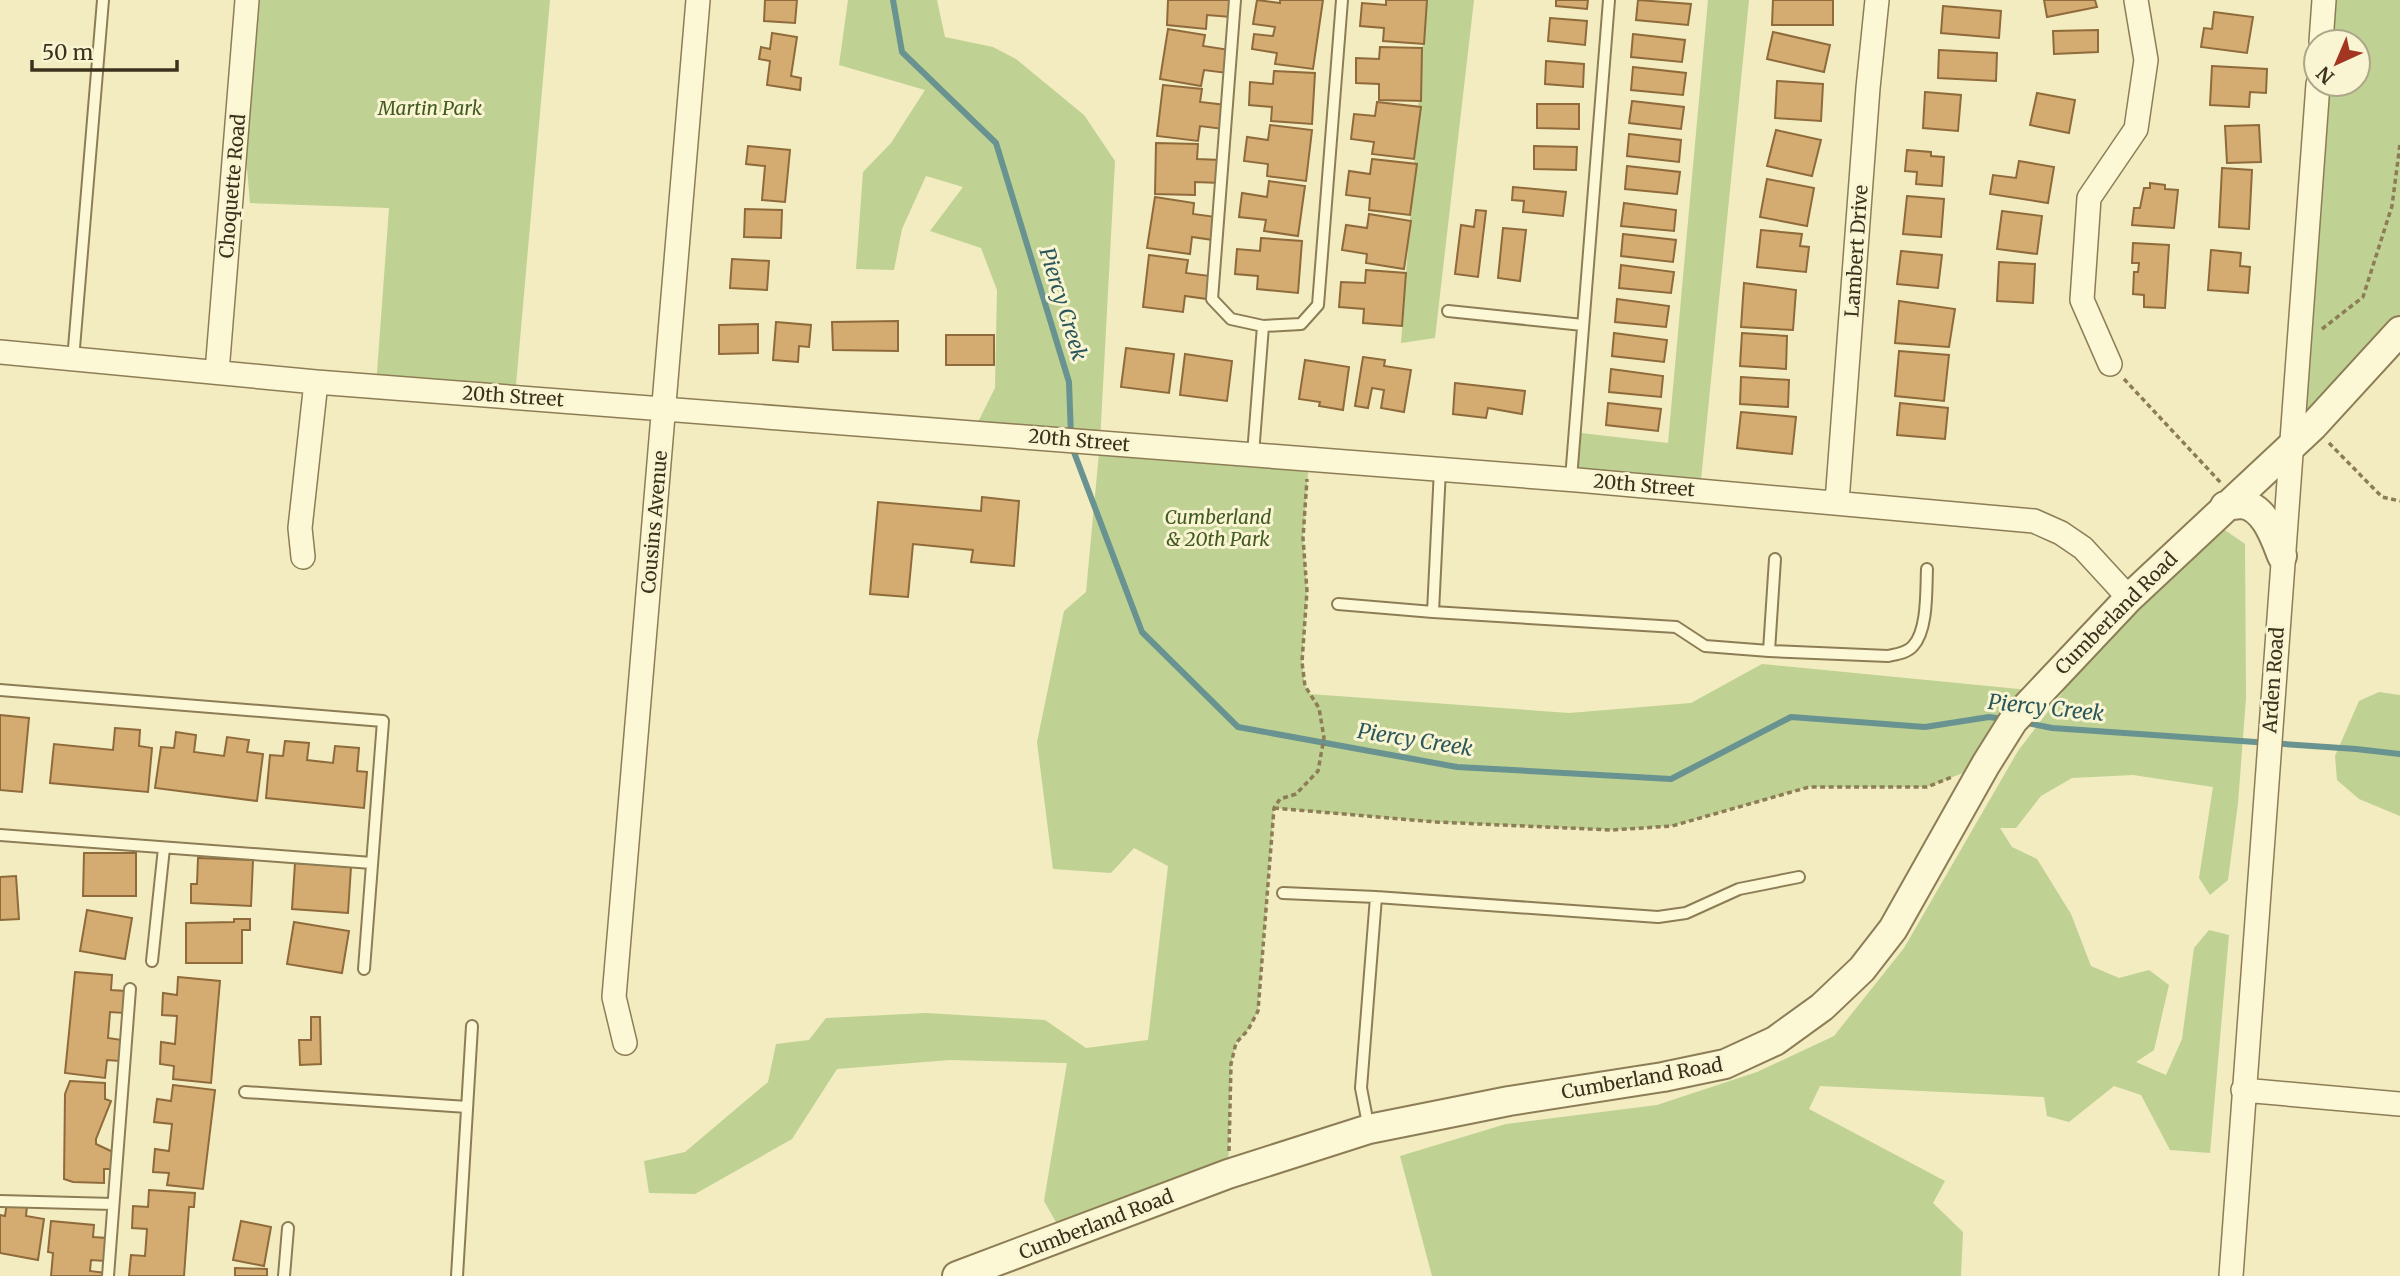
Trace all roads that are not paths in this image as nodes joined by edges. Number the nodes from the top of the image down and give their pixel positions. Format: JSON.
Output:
{"nodes":[{"id":1,"x":103,"y":0,"type":"edge"},
{"id":2,"x":247,"y":0,"type":"edge"},
{"id":3,"x":698,"y":0,"type":"edge"},
{"id":4,"x":1235,"y":0,"type":"edge"},
{"id":5,"x":1342,"y":0,"type":"edge"},
{"id":6,"x":1609,"y":0,"type":"edge"},
{"id":7,"x":1877,"y":0,"type":"edge"},
{"id":8,"x":2136,"y":0,"type":"edge"},
{"id":9,"x":2324,"y":0,"type":"edge"},
{"id":10,"x":2322,"y":28,"type":"edge"},
{"id":11,"x":2317,"y":98,"type":"edge"},
{"id":12,"x":1448,"y":311,"type":"dead end"},
{"id":13,"x":1583,"y":325,"type":"junction"},
{"id":14,"x":1264,"y":326,"type":"junction"},
{"id":15,"x":2400,"y":331,"type":"edge"},
{"id":16,"x":0,"y":352,"type":"edge"},
{"id":17,"x":73,"y":360,"type":"junction"},
{"id":18,"x":2110,"y":364,"type":"road end"},
{"id":19,"x":217,"y":372,"type":"junction"},
{"id":20,"x":317,"y":382,"type":"junction"},
{"id":21,"x":664,"y":407,"type":"junction"},
{"id":22,"x":2290,"y":447,"type":"junction"},
{"id":23,"x":1253,"y":454,"type":"junction"},
{"id":24,"x":1440,"y":469,"type":"junction"},
{"id":25,"x":1571,"y":479,"type":"junction"},
{"id":26,"x":1837,"y":502,"type":"junction"},
{"id":27,"x":2230,"y":502,"type":"junction"},
{"id":28,"x":303,"y":556,"type":"dead end"},
{"id":29,"x":2282,"y":556,"type":"junction"},
{"id":30,"x":1775,"y":559,"type":"dead end"},
{"id":31,"x":1927,"y":569,"type":"dead end"},
{"id":32,"x":2129,"y":598,"type":"junction"},
{"id":33,"x":1338,"y":604,"type":"dead end"},
{"id":34,"x":1433,"y":612,"type":"junction"},
{"id":35,"x":1769,"y":651,"type":"junction"},
{"id":36,"x":0,"y":690,"type":"edge"},
{"id":37,"x":0,"y":835,"type":"edge"},
{"id":38,"x":164,"y":848,"type":"junction"},
{"id":39,"x":372,"y":863,"type":"junction"},
{"id":40,"x":1799,"y":877,"type":"dead end"},
{"id":41,"x":1283,"y":893,"type":"dead end"},
{"id":42,"x":1376,"y":897,"type":"junction"},
{"id":43,"x":152,"y":961,"type":"dead end"},
{"id":44,"x":364,"y":969,"type":"dead end"},
{"id":45,"x":130,"y":989,"type":"dead end"},
{"id":46,"x":471,"y":1026,"type":"dead end"},
{"id":47,"x":625,"y":1043,"type":"dead end"},
{"id":48,"x":2243,"y":1090,"type":"junction"},
{"id":49,"x":244,"y":1092,"type":"dead end"},
{"id":50,"x":2400,"y":1104,"type":"edge"},
{"id":51,"x":467,"y":1107,"type":"junction"},
{"id":52,"x":1369,"y":1129,"type":"junction"},
{"id":53,"x":0,"y":1200,"type":"edge"},
{"id":54,"x":114,"y":1204,"type":"junction"},
{"id":55,"x":288,"y":1228,"type":"dead end"},
{"id":56,"x":108,"y":1276,"type":"edge"},
{"id":57,"x":284,"y":1276,"type":"edge"},
{"id":58,"x":457,"y":1276,"type":"edge"},
{"id":59,"x":957,"y":1276,"type":"edge"},
{"id":60,"x":2231,"y":1276,"type":"edge"}],
"edges":[{"from":1,"to":17,"type":"lane"},
{"from":2,"to":19,"type":"street","name":"Choquette Road"},
{"from":3,"to":21,"type":"street","name":"Cousins Avenue"},
{"from":4,"to":14,"type":"lane"},
{"from":5,"to":14,"type":"lane"},
{"from":6,"to":13,"type":"lane"},
{"from":7,"to":26,"type":"street","name":"Lambert Drive"},
{"from":8,"to":18,"type":"street"},
{"from":9,"to":10,"type":"street"},
{"from":11,"to":22,"type":"street","name":"Arden Road"},
{"from":12,"to":13,"type":"lane"},
{"from":13,"to":25,"type":"lane"},
{"from":14,"to":23,"type":"lane"},
{"from":15,"to":22,"type":"street","name":"Cumberland Road"},
{"from":16,"to":17,"type":"street","name":"20th Street"},
{"from":17,"to":19,"type":"street","name":"20th Street"},
{"from":19,"to":20,"type":"street","name":"20th Street"},
{"from":20,"to":21,"type":"street","name":"20th Street"},
{"from":20,"to":28,"type":"street"},
{"from":21,"to":23,"type":"street","name":"20th Street"},
{"from":21,"to":47,"type":"street","name":"Cousins Avenue"},
{"from":22,"to":27,"type":"street","name":"Cumberland Road"},
{"from":22,"to":29,"type":"street","name":"Arden Road"},
{"from":23,"to":24,"type":"street","name":"20th Street"},
{"from":24,"to":25,"type":"street","name":"20th Street"},
{"from":24,"to":34,"type":"lane"},
{"from":25,"to":26,"type":"street","name":"20th Street"},
{"from":26,"to":32,"type":"street","name":"20th Street"},
{"from":27,"to":29,"type":"street"},
{"from":27,"to":32,"type":"street","name":"Cumberland Road"},
{"from":29,"to":48,"type":"street","name":"Arden Road"},
{"from":30,"to":35,"type":"lane"},
{"from":31,"to":35,"type":"lane"},
{"from":32,"to":52,"type":"street","name":"Cumberland Road"},
{"from":33,"to":34,"type":"lane"},
{"from":34,"to":35,"type":"lane"},
{"from":36,"to":39,"type":"lane"},
{"from":37,"to":38,"type":"lane"},
{"from":38,"to":39,"type":"lane"},
{"from":38,"to":43,"type":"lane"},
{"from":39,"to":44,"type":"lane"},
{"from":40,"to":42,"type":"lane"},
{"from":41,"to":42,"type":"lane"},
{"from":42,"to":52,"type":"lane"},
{"from":45,"to":54,"type":"lane"},
{"from":46,"to":51,"type":"lane"},
{"from":48,"to":50,"type":"street"},
{"from":48,"to":60,"type":"street","name":"Arden Road"},
{"from":49,"to":51,"type":"lane"},
{"from":51,"to":58,"type":"lane"},
{"from":52,"to":59,"type":"street","name":"Cumberland Road"},
{"from":53,"to":54,"type":"lane"},
{"from":54,"to":56,"type":"lane"},
{"from":55,"to":57,"type":"lane"}]}
